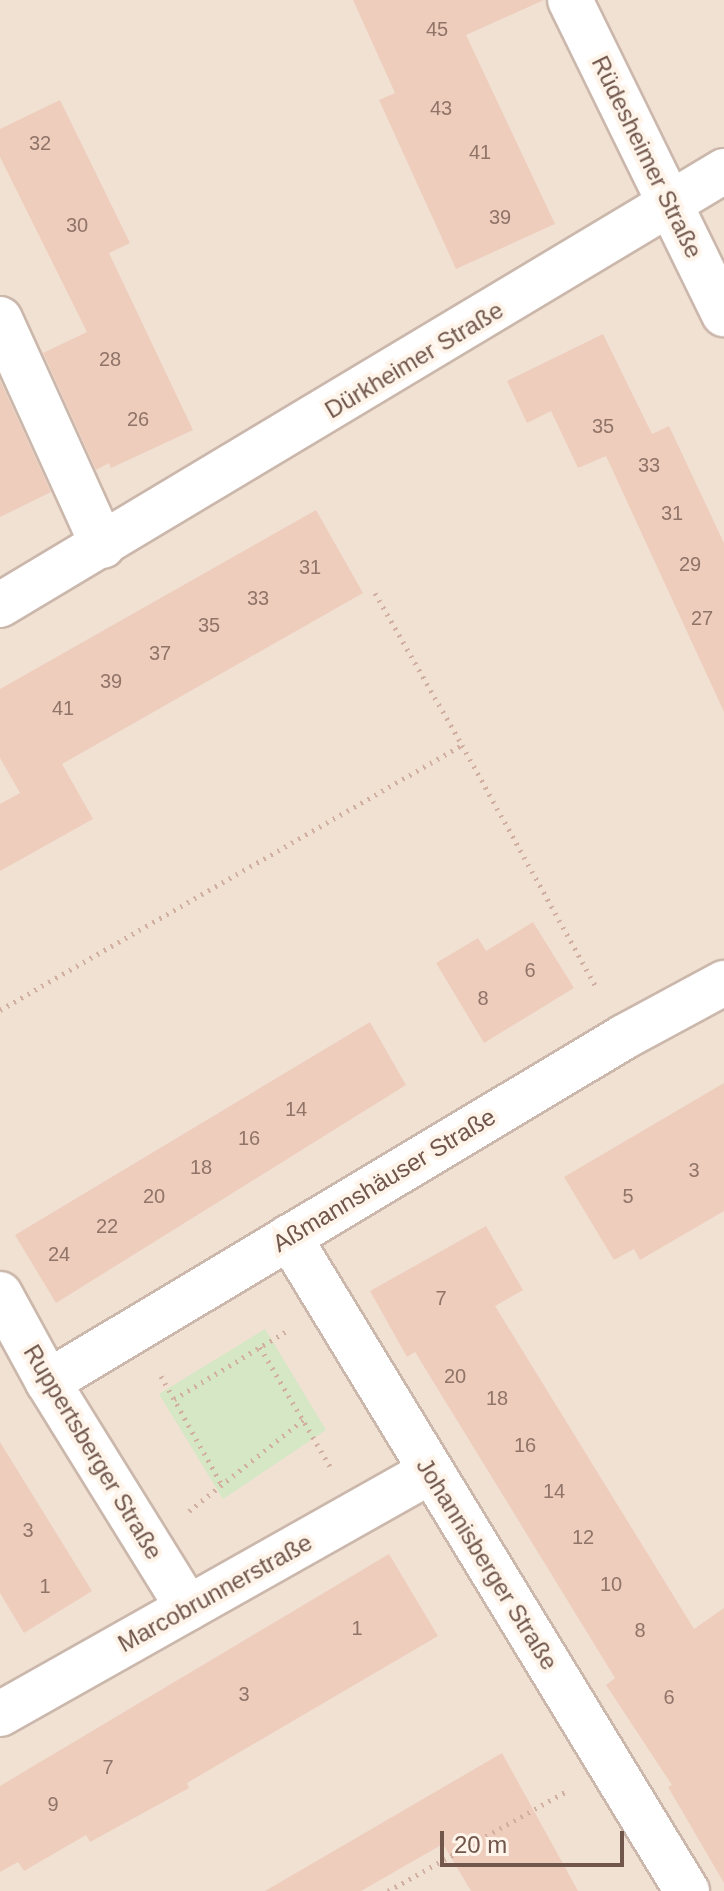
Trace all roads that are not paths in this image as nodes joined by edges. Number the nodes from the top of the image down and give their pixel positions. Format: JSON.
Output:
{"nodes":[{"id":1,"x":570,"y":0,"type":"edge"},
{"id":2,"x":724,"y":171,"type":"edge"},
{"id":3,"x":671,"y":205,"type":"junction"},
{"id":4,"x":724,"y":314,"type":"edge"},
{"id":5,"x":0,"y":319,"type":"edge"},
{"id":6,"x":103,"y":546,"type":"junction"},
{"id":7,"x":0,"y":605,"type":"edge"},
{"id":8,"x":724,"y":983,"type":"edge"},
{"id":9,"x":289,"y":1237,"type":"junction"},
{"id":10,"x":0,"y":1294,"type":"edge"},
{"id":11,"x":48,"y":1382,"type":"junction"},
{"id":12,"x":430,"y":1472,"type":"junction"},
{"id":13,"x":188,"y":1608,"type":"junction"},
{"id":14,"x":0,"y":1714,"type":"edge"},
{"id":15,"x":687,"y":1891,"type":"edge"}],
"edges":[{"from":1,"to":3,"type":"street","name":"Rüdesheimer Straße"},
{"from":2,"to":3,"type":"street","name":"Dürkheimer Straße"},
{"from":3,"to":4,"type":"street","name":"Rüdesheimer Straße"},
{"from":3,"to":6,"type":"street","name":"Dürkheimer Straße"},
{"from":5,"to":6,"type":"street"},
{"from":6,"to":7,"type":"street","name":"Dürkheimer Straße"},
{"from":8,"to":9,"type":"street","name":"Aßmannshäuser Straße"},
{"from":9,"to":11,"type":"street","name":"Aßmannshäuser Straße"},
{"from":9,"to":12,"type":"street","name":"Johannisberger Straße"},
{"from":10,"to":11,"type":"street","name":"Ruppertsberger Straße"},
{"from":11,"to":13,"type":"street","name":"Ruppertsberger Straße"},
{"from":12,"to":13,"type":"street","name":"Marcobrunnerstraße"},
{"from":12,"to":15,"type":"street","name":"Johannisberger Straße"},
{"from":13,"to":14,"type":"street","name":"Marcobrunnerstraße"}]}
